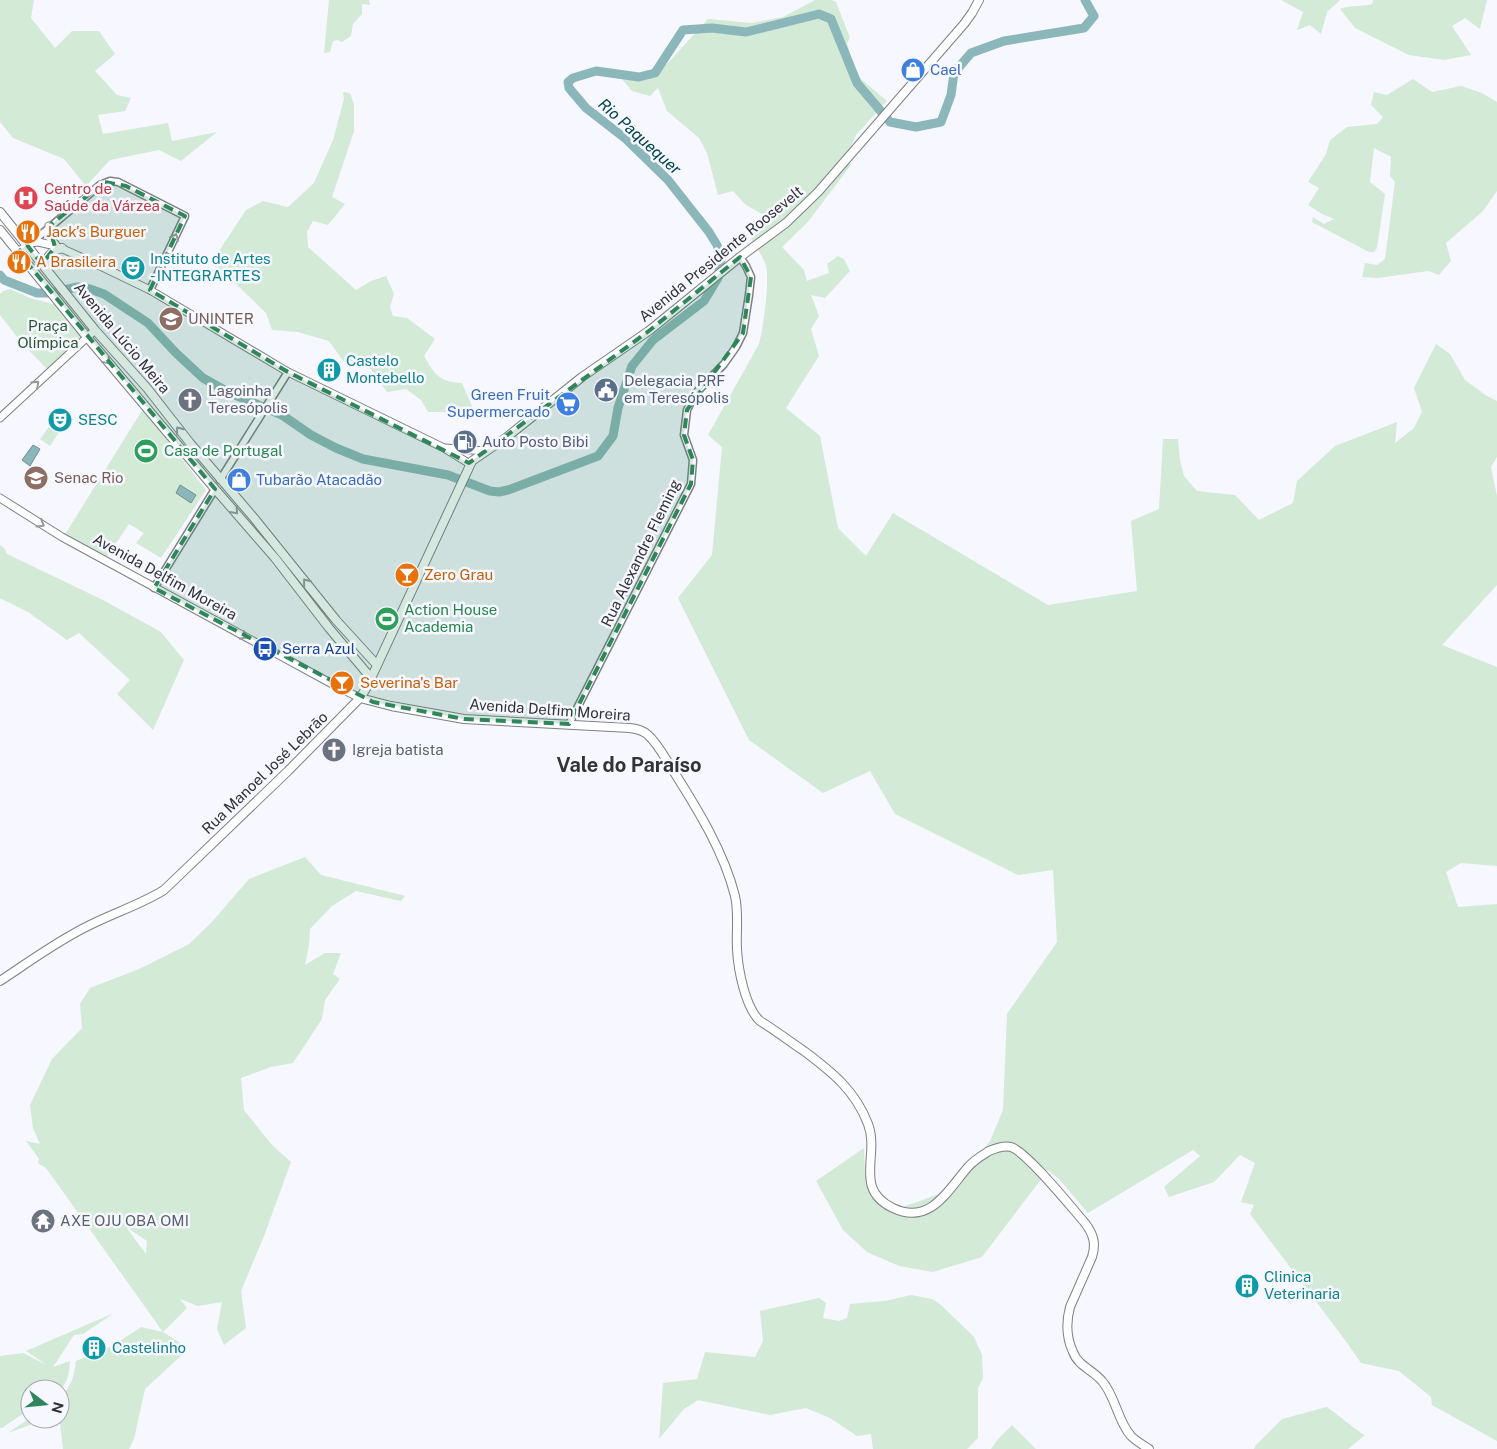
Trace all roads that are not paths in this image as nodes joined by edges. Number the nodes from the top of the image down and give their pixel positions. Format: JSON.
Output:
{"nodes":[{"id":1,"x":979,"y":0,"type":"edge"},
{"id":2,"x":0,"y":212,"type":"edge"},
{"id":3,"x":49,"y":226,"type":"junction"},
{"id":4,"x":0,"y":230,"type":"edge"},
{"id":5,"x":29,"y":244,"type":"junction"},
{"id":6,"x":59,"y":247,"type":"junction"},
{"id":7,"x":18,"y":252,"type":"junction"},
{"id":8,"x":740,"y":257,"type":"junction"},
{"id":9,"x":46,"y":269,"type":"junction"},
{"id":10,"x":150,"y":290,"type":"junction"},
{"id":11,"x":95,"y":330,"type":"junction"},
{"id":12,"x":87,"y":337,"type":"junction"},
{"id":13,"x":288,"y":372,"type":"junction"},
{"id":14,"x":0,"y":418,"type":"edge"},
{"id":15,"x":444,"y":448,"type":"junction"},
{"id":16,"x":486,"y":451,"type":"junction"},
{"id":17,"x":468,"y":467,"type":"junction"},
{"id":18,"x":220,"y":480,"type":"junction"},
{"id":19,"x":215,"y":490,"type":"junction"},
{"id":20,"x":0,"y":498,"type":"edge"},
{"id":21,"x":154,"y":588,"type":"junction"},
{"id":22,"x":336,"y":620,"type":"junction"},
{"id":23,"x":329,"y":628,"type":"junction"},
{"id":24,"x":377,"y":665,"type":"junction"},
{"id":25,"x":371,"y":678,"type":"junction"},
{"id":26,"x":360,"y":698,"type":"junction"},
{"id":27,"x":569,"y":724,"type":"junction"},
{"id":28,"x":0,"y":981,"type":"edge"},
{"id":29,"x":1149,"y":1449,"type":"edge"}],
"edges":[{"from":1,"to":8,"type":"main road","name":"Avenida Presidente Roosevelt"},
{"from":2,"to":5,"type":"main road","name":"Avenida Lúcio Meira"},
{"from":3,"to":5,"type":"street"},
{"from":3,"to":6,"type":"main road"},
{"from":10,"to":3,"type":"street","one_way":true},
{"from":4,"to":7,"type":"main road","name":"Avenida Lúcio Meira"},
{"from":5,"to":6,"type":"main road"},
{"from":5,"to":7,"type":"main road"},
{"from":5,"to":9,"type":"main road","name":"Avenida Lúcio Meira"},
{"from":6,"to":9,"type":"main road"},
{"from":6,"to":10,"type":"main road"},
{"from":7,"to":12,"type":"main road","name":"Avenida Lúcio Meira"},
{"from":8,"to":16,"type":"main road","name":"Avenida Presidente Roosevelt"},
{"from":8,"to":27,"type":"street","name":"Rua Alexandre Fleming"},
{"from":9,"to":11,"type":"main road","name":"Avenida Lúcio Meira"},
{"from":10,"to":13,"type":"main road"},
{"from":11,"to":12,"type":"main road"},
{"from":18,"to":11,"type":"main road","name":"Avenida Lúcio Meira","one_way":true},
{"from":14,"to":12,"type":"main road","one_way":true},
{"from":12,"to":19,"type":"main road","name":"Avenida Lúcio Meira","one_way":true},
{"from":13,"to":15,"type":"main road"},
{"from":13,"to":18,"type":"street"},
{"from":15,"to":16,"type":"main road"},
{"from":15,"to":17,"type":"main road"},
{"from":16,"to":17,"type":"main road","name":"Avenida Presidente Roosevelt"},
{"from":17,"to":24,"type":"main road","name":"Rua Manoel José Lebrão"},
{"from":22,"to":18,"type":"main road","name":"Avenida Lúcio Meira","one_way":true},
{"from":19,"to":21,"type":"street"},
{"from":19,"to":23,"type":"main road","name":"Avenida Lúcio Meira","one_way":true},
{"from":20,"to":21,"type":"main road","name":"Avenida Delfim Moreira","one_way":true},
{"from":21,"to":26,"type":"main road","name":"Avenida Delfim Moreira","one_way":true},
{"from":22,"to":23,"type":"main road"},
{"from":22,"to":24,"type":"main road","name":"Avenida Lúcio Meira"},
{"from":23,"to":25,"type":"main road","name":"Avenida Lúcio Meira"},
{"from":24,"to":25,"type":"main road","name":"Rua Manoel José Lebrão"},
{"from":25,"to":26,"type":"main road","name":"Rua Manoel José Lebrão"},
{"from":26,"to":27,"type":"main road","name":"Avenida Delfim Moreira"},
{"from":26,"to":28,"type":"main road","name":"Rua Manoel José Lebrão"},
{"from":27,"to":29,"type":"main road","name":"Avenida Delfim Moreira"}]}
